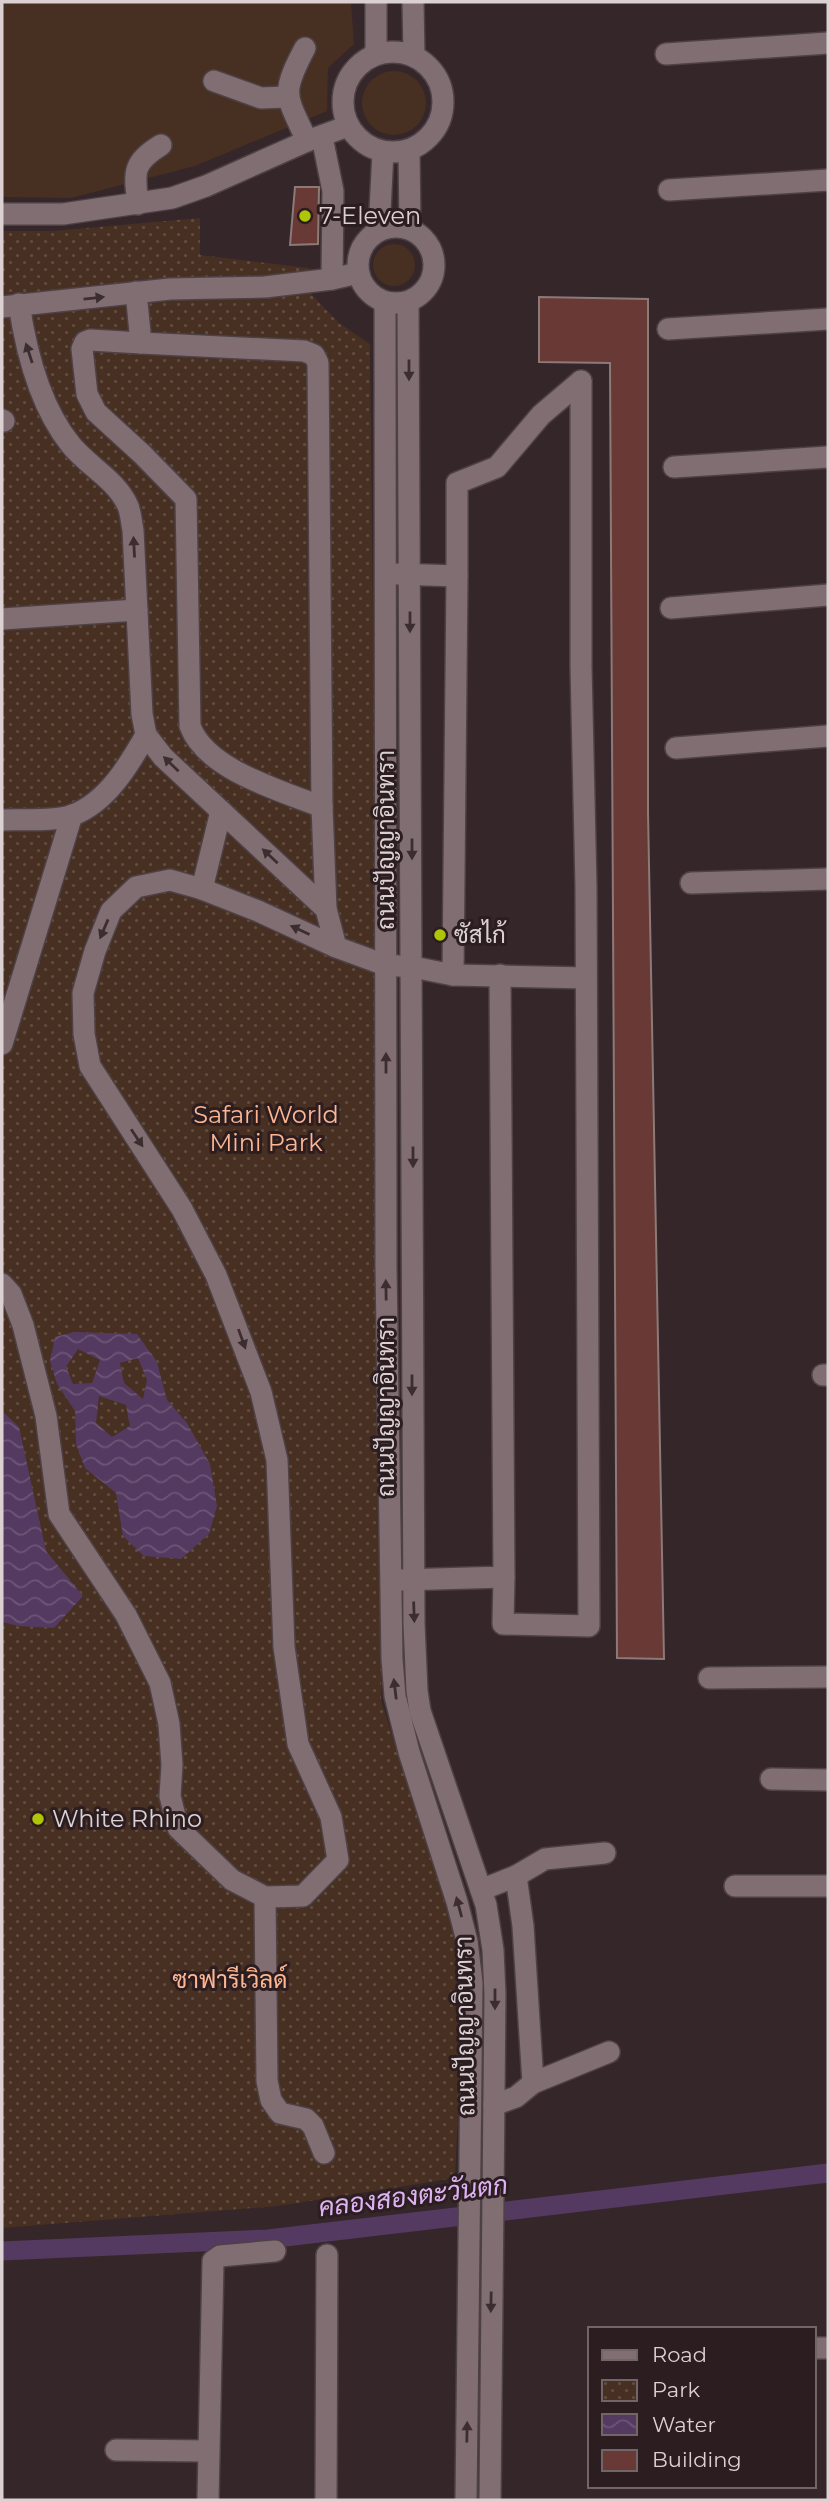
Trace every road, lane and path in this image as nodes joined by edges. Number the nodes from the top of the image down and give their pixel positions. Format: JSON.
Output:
{"nodes":[{"id":1,"x":376,"y":2,"type":"edge"},
{"id":2,"x":413,"y":2,"type":"edge"},
{"id":3,"x":828,"y":43,"type":"edge"},
{"id":4,"x":305,"y":48,"type":"dead end"},
{"id":5,"x":376,"y":54,"type":"junction"},
{"id":6,"x":666,"y":54,"type":"dead end"},
{"id":7,"x":414,"y":56,"type":"junction"},
{"id":8,"x":214,"y":81,"type":"dead end"},
{"id":9,"x":287,"y":97,"type":"junction"},
{"id":10,"x":348,"y":126,"type":"junction"},
{"id":11,"x":315,"y":139,"type":"junction"},
{"id":12,"x":161,"y":145,"type":"dead end"},
{"id":13,"x":409,"y":150,"type":"junction"},
{"id":14,"x":383,"y":152,"type":"junction"},
{"id":15,"x":828,"y":180,"type":"edge"},
{"id":16,"x":669,"y":190,"type":"dead end"},
{"id":17,"x":138,"y":204,"type":"junction"},
{"id":18,"x":2,"y":214,"type":"edge"},
{"id":19,"x":379,"y":229,"type":"junction"},
{"id":20,"x":410,"y":229,"type":"junction"},
{"id":21,"x":358,"y":273,"type":"junction"},
{"id":22,"x":332,"y":279,"type":"junction"},
{"id":23,"x":136,"y":292,"type":"junction"},
{"id":24,"x":385,"y":302,"type":"junction"},
{"id":25,"x":408,"y":302,"type":"junction"},
{"id":26,"x":10,"y":305,"type":"edge"},
{"id":27,"x":828,"y":319,"type":"edge"},
{"id":28,"x":668,"y":329,"type":"dead end"},
{"id":29,"x":141,"y":344,"type":"junction"},
{"id":30,"x":828,"y":457,"type":"edge"},
{"id":31,"x":674,"y":467,"type":"dead end"},
{"id":32,"x":386,"y":574,"type":"junction"},
{"id":33,"x":410,"y":574,"type":"junction"},
{"id":34,"x":457,"y":576,"type":"junction"},
{"id":35,"x":828,"y":595,"type":"edge"},
{"id":36,"x":671,"y":608,"type":"dead end"},
{"id":37,"x":137,"y":610,"type":"junction"},
{"id":38,"x":2,"y":619,"type":"edge"},
{"id":39,"x":146,"y":735,"type":"junction"},
{"id":40,"x":828,"y":736,"type":"edge"},
{"id":41,"x":676,"y":748,"type":"dead end"},
{"id":42,"x":322,"y":807,"type":"junction"},
{"id":43,"x":221,"y":811,"type":"junction"},
{"id":44,"x":72,"y":816,"type":"junction"},
{"id":45,"x":2,"y":820,"type":"edge"},
{"id":46,"x":828,"y":879,"type":"edge"},
{"id":47,"x":691,"y":883,"type":"dead end"},
{"id":48,"x":202,"y":889,"type":"junction"},
{"id":49,"x":326,"y":909,"type":"junction"},
{"id":50,"x":336,"y":947,"type":"junction"},
{"id":51,"x":386,"y":965,"type":"junction"},
{"id":52,"x":413,"y":967,"type":"junction"},
{"id":53,"x":453,"y":975,"type":"junction"},
{"id":54,"x":500,"y":975,"type":"junction"},
{"id":55,"x":586,"y":978,"type":"junction"},
{"id":56,"x":2,"y":1044,"type":"edge"},
{"id":57,"x":2,"y":1284,"type":"edge"},
{"id":58,"x":504,"y":1577,"type":"junction"},
{"id":59,"x":412,"y":1579,"type":"junction"},
{"id":60,"x":390,"y":1581,"type":"junction"},
{"id":61,"x":709,"y":1678,"type":"dead end"},
{"id":62,"x":828,"y":1678,"type":"edge"},
{"id":63,"x":771,"y":1779,"type":"dead end"},
{"id":64,"x":828,"y":1780,"type":"edge"},
{"id":65,"x":605,"y":1853,"type":"dead end"},
{"id":66,"x":516,"y":1875,"type":"junction"},
{"id":67,"x":735,"y":1886,"type":"dead end"},
{"id":68,"x":828,"y":1886,"type":"edge"},
{"id":69,"x":481,"y":1890,"type":"junction"},
{"id":70,"x":265,"y":1897,"type":"junction"},
{"id":71,"x":609,"y":2052,"type":"dead end"},
{"id":72,"x":533,"y":2083,"type":"junction"},
{"id":73,"x":494,"y":2105,"type":"junction"},
{"id":74,"x":324,"y":2153,"type":"dead end"},
{"id":75,"x":469,"y":2205,"type":"junction"},
{"id":76,"x":493,"y":2205,"type":"junction"},
{"id":77,"x":275,"y":2251,"type":"dead end"},
{"id":78,"x":327,"y":2255,"type":"dead end"},
{"id":79,"x":116,"y":2450,"type":"dead end"},
{"id":80,"x":208,"y":2451,"type":"junction"},
{"id":81,"x":208,"y":2500,"type":"edge"},
{"id":82,"x":326,"y":2500,"type":"edge"},
{"id":83,"x":466,"y":2500,"type":"edge"},
{"id":84,"x":490,"y":2500,"type":"edge"}],
"edges":[{"from":1,"to":5,"type":"street"},
{"from":2,"to":7,"type":"street"},
{"from":3,"to":6,"type":"street"},
{"from":4,"to":9,"type":"street"},
{"from":5,"to":7,"type":"street"},
{"from":5,"to":10,"type":"street"},
{"from":7,"to":13,"type":"street"},
{"from":8,"to":9,"type":"street"},
{"from":9,"to":11,"type":"street"},
{"from":10,"to":11,"type":"street"},
{"from":10,"to":14,"type":"street"},
{"from":11,"to":17,"type":"street"},
{"from":11,"to":22,"type":"street"},
{"from":12,"to":17,"type":"street"},
{"from":13,"to":14,"type":"street"},
{"from":13,"to":20,"type":"street"},
{"from":14,"to":19,"type":"street"},
{"from":15,"to":16,"type":"street"},
{"from":17,"to":18,"type":"street"},
{"from":19,"to":20,"type":"street"},
{"from":19,"to":21,"type":"street"},
{"from":20,"to":25,"type":"street"},
{"from":21,"to":22,"type":"street"},
{"from":21,"to":24,"type":"street"},
{"from":22,"to":23,"type":"street"},
{"from":26,"to":23,"type":"street","one_way":true},
{"from":23,"to":29,"type":"street"},
{"from":24,"to":25,"type":"street"},
{"from":24,"to":32,"type":"street","name":"ถนนปัญญาอินทรา"},
{"from":25,"to":33,"type":"street","name":"ถนนปัญญาอินทรา","one_way":true},
{"from":37,"to":26,"type":"street","one_way":true},
{"from":27,"to":28,"type":"street"},
{"from":29,"to":42,"type":"street"},
{"from":29,"to":42,"type":"street"},
{"from":30,"to":31,"type":"street"},
{"from":32,"to":33,"type":"street"},
{"from":32,"to":51,"type":"street","name":"ถนนปัญญาอินทรา"},
{"from":33,"to":34,"type":"street"},
{"from":33,"to":52,"type":"street","name":"ถนนปัญญาอินทรา","one_way":true},
{"from":34,"to":53,"type":"street"},
{"from":34,"to":55,"type":"street"},
{"from":35,"to":36,"type":"street"},
{"from":37,"to":38,"type":"street"},
{"from":37,"to":39,"type":"street"},
{"from":43,"to":39,"type":"street","one_way":true},
{"from":39,"to":44,"type":"street"},
{"from":40,"to":41,"type":"street"},
{"from":42,"to":49,"type":"street"},
{"from":43,"to":48,"type":"street"},
{"from":49,"to":43,"type":"street","one_way":true},
{"from":44,"to":45,"type":"street"},
{"from":44,"to":56,"type":"street"},
{"from":46,"to":47,"type":"street"},
{"from":50,"to":48,"type":"street","one_way":true},
{"from":48,"to":70,"type":"street","one_way":true},
{"from":49,"to":50,"type":"street"},
{"from":50,"to":51,"type":"street"},
{"from":51,"to":52,"type":"street"},
{"from":60,"to":51,"type":"street","name":"ถนนปัญญาอินทรา","one_way":true},
{"from":52,"to":53,"type":"street"},
{"from":52,"to":59,"type":"street","name":"ถนนปัญญาอินทรา","one_way":true},
{"from":53,"to":54,"type":"street"},
{"from":54,"to":55,"type":"street"},
{"from":54,"to":58,"type":"street"},
{"from":55,"to":58,"type":"street"},
{"from":57,"to":70,"type":"street"},
{"from":58,"to":59,"type":"street"},
{"from":59,"to":60,"type":"street"},
{"from":59,"to":69,"type":"street","name":"ถนนปัญญาอินทรา","one_way":true},
{"from":75,"to":60,"type":"street","name":"ถนนปัญญาอินทรา","one_way":true},
{"from":61,"to":62,"type":"street"},
{"from":63,"to":64,"type":"street"},
{"from":65,"to":66,"type":"street"},
{"from":66,"to":69,"type":"street"},
{"from":66,"to":72,"type":"street"},
{"from":67,"to":68,"type":"street"},
{"from":69,"to":73,"type":"street","name":"ถนนปัญญาอินทรา","one_way":true},
{"from":70,"to":74,"type":"street"},
{"from":71,"to":72,"type":"street"},
{"from":72,"to":73,"type":"street"},
{"from":73,"to":76,"type":"street","name":"ถนนปัญญาอินทรา"},
{"from":75,"to":76,"type":"street"},
{"from":83,"to":75,"type":"street","name":"ถนนปัญญาอินทรา","one_way":true},
{"from":76,"to":84,"type":"street","name":"ถนนปัญญาอินทรา","one_way":true},
{"from":77,"to":80,"type":"street"},
{"from":78,"to":82,"type":"street"},
{"from":79,"to":80,"type":"street"},
{"from":80,"to":81,"type":"street"}]}
